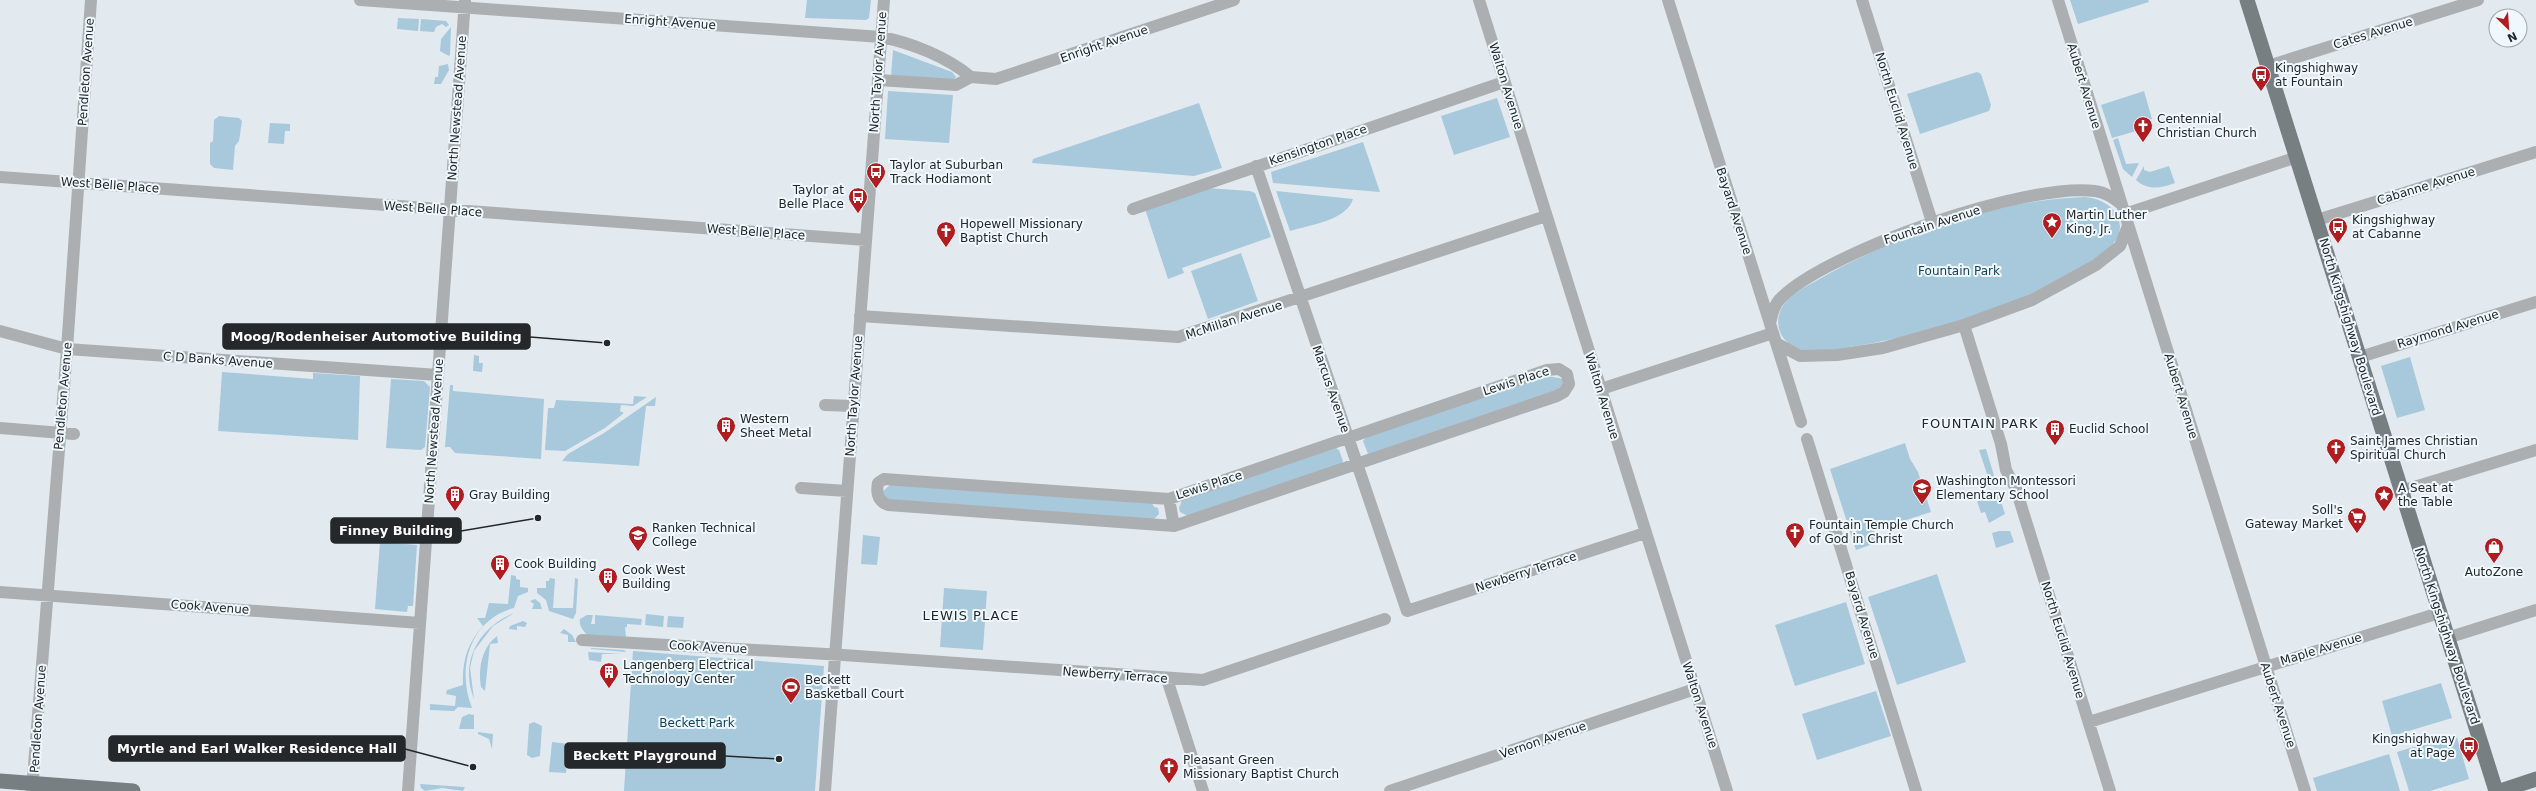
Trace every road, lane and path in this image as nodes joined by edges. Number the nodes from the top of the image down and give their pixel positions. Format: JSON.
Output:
{"nodes":[{"id":1,"x":91,"y":0,"type":"edge"},
{"id":2,"x":360,"y":0,"type":"edge"},
{"id":3,"x":884,"y":0,"type":"edge"},
{"id":4,"x":1234,"y":0,"type":"edge"},
{"id":5,"x":1479,"y":0,"type":"edge"},
{"id":6,"x":1668,"y":0,"type":"edge"},
{"id":7,"x":1862,"y":0,"type":"edge"},
{"id":8,"x":2058,"y":0,"type":"edge"},
{"id":9,"x":2247,"y":0,"type":"edge"},
{"id":10,"x":2478,"y":0,"type":"edge"},
{"id":11,"x":465,"y":4,"type":"edge"},
{"id":12,"x":881,"y":37,"type":"junction"},
{"id":13,"x":2268,"y":66,"type":"junction"},
{"id":14,"x":971,"y":77,"type":"junction"},
{"id":15,"x":878,"y":80,"type":"junction"},
{"id":16,"x":1504,"y":82,"type":"junction"},
{"id":17,"x":2536,"y":152,"type":"edge"},
{"id":18,"x":2297,"y":157,"type":"junction"},
{"id":19,"x":1256,"y":166,"type":"junction"},
{"id":20,"x":0,"y":177,"type":"edge"},
{"id":21,"x":78,"y":182,"type":"junction"},
{"id":22,"x":1133,"y":209,"type":"dead end"},
{"id":23,"x":450,"y":210,"type":"junction"},
{"id":24,"x":2125,"y":215,"type":"junction"},
{"id":25,"x":1546,"y":216,"type":"junction"},
{"id":26,"x":2317,"y":220,"type":"junction"},
{"id":27,"x":1932,"y":222,"type":"junction"},
{"id":28,"x":866,"y":240,"type":"junction"},
{"id":29,"x":1301,"y":298,"type":"junction"},
{"id":30,"x":2536,"y":302,"type":"edge"},
{"id":31,"x":860,"y":316,"type":"junction"},
{"id":32,"x":1964,"y":325,"type":"junction"},
{"id":33,"x":0,"y":331,"type":"edge"},
{"id":34,"x":1773,"y":333,"type":"junction"},
{"id":35,"x":67,"y":349,"type":"junction"},
{"id":36,"x":2360,"y":357,"type":"junction"},
{"id":37,"x":438,"y":375,"type":"junction"},
{"id":38,"x":1601,"y":389,"type":"junction"},
{"id":39,"x":825,"y":405,"type":"dead end"},
{"id":40,"x":853,"y":406,"type":"junction"},
{"id":41,"x":1801,"y":422,"type":"dead end"},
{"id":42,"x":0,"y":428,"type":"edge"},
{"id":43,"x":59,"y":433,"type":"junction"},
{"id":44,"x":74,"y":434,"type":"dead end"},
{"id":45,"x":1348,"y":439,"type":"junction"},
{"id":46,"x":1807,"y":439,"type":"dead end"},
{"id":47,"x":2536,"y":450,"type":"edge"},
{"id":48,"x":1357,"y":463,"type":"junction"},
{"id":49,"x":801,"y":488,"type":"dead end"},
{"id":50,"x":847,"y":491,"type":"junction"},
{"id":51,"x":2402,"y":491,"type":"junction"},
{"id":52,"x":1169,"y":499,"type":"junction"},
{"id":53,"x":1174,"y":526,"type":"junction"},
{"id":54,"x":1645,"y":533,"type":"junction"},
{"id":55,"x":0,"y":592,"type":"edge"},
{"id":56,"x":47,"y":595,"type":"junction"},
{"id":57,"x":2536,"y":610,"type":"edge"},
{"id":58,"x":1408,"y":611,"type":"joint"},
{"id":59,"x":2439,"y":613,"type":"junction"},
{"id":60,"x":1385,"y":619,"type":"dead end"},
{"id":61,"x":420,"y":623,"type":"junction"},
{"id":62,"x":2447,"y":638,"type":"junction"},
{"id":63,"x":582,"y":640,"type":"dead end"},
{"id":64,"x":835,"y":654,"type":"junction"},
{"id":65,"x":2266,"y":666,"type":"junction"},
{"id":66,"x":1167,"y":679,"type":"junction"},
{"id":67,"x":1695,"y":690,"type":"junction"},
{"id":68,"x":2089,"y":722,"type":"junction"},
{"id":69,"x":2536,"y":779,"type":"edge"},
{"id":70,"x":0,"y":781,"type":"edge"},
{"id":71,"x":32,"y":787,"type":"edge"},
{"id":72,"x":133,"y":791,"type":"edge"},
{"id":73,"x":408,"y":791,"type":"edge"},
{"id":74,"x":825,"y":791,"type":"edge"},
{"id":75,"x":1204,"y":791,"type":"edge"},
{"id":76,"x":1390,"y":791,"type":"edge"},
{"id":77,"x":1727,"y":791,"type":"edge"},
{"id":78,"x":1916,"y":791,"type":"edge"},
{"id":79,"x":2110,"y":791,"type":"edge"},
{"id":80,"x":2305,"y":791,"type":"edge"},
{"id":81,"x":2496,"y":791,"type":"edge"},
{"id":82,"x":2500,"y":791,"type":"edge"}],
"edges":[{"from":1,"to":21,"type":"street","name":"Pendleton Avenue"},
{"from":2,"to":11,"type":"street","name":"Enright Avenue"},
{"from":3,"to":12,"type":"street","name":"North Taylor Avenue"},
{"from":4,"to":14,"type":"street","name":"Enright Avenue"},
{"from":5,"to":16,"type":"street","name":"Walton Avenue"},
{"from":6,"to":34,"type":"street","name":"Bayard Avenue"},
{"from":7,"to":27,"type":"street","name":"North Euclid Avenue"},
{"from":8,"to":24,"type":"street","name":"Aubert Avenue"},
{"from":9,"to":13,"type":"main road","name":"North Kingshighway Boulevard"},
{"from":10,"to":13,"type":"street","name":"Cates Avenue"},
{"from":11,"to":12,"type":"street","name":"Enright Avenue"},
{"from":11,"to":23,"type":"street","name":"North Newstead Avenue"},
{"from":12,"to":14,"type":"street","name":"Enright Avenue"},
{"from":12,"to":15,"type":"street","name":"North Taylor Avenue"},
{"from":13,"to":18,"type":"main road","name":"North Kingshighway Boulevard"},
{"from":14,"to":15,"type":"street","name":"Enright Avenue"},
{"from":15,"to":28,"type":"street","name":"North Taylor Avenue"},
{"from":16,"to":19,"type":"street","name":"Kensington Place"},
{"from":16,"to":25,"type":"street","name":"Walton Avenue"},
{"from":17,"to":26,"type":"street","name":"Cabanne Avenue"},
{"from":18,"to":24,"type":"street"},
{"from":18,"to":26,"type":"main road","name":"North Kingshighway Boulevard"},
{"from":19,"to":22,"type":"street","name":"Kensington Place"},
{"from":19,"to":29,"type":"street","name":"Marcus Avenue"},
{"from":20,"to":21,"type":"street","name":"West Belle Place"},
{"from":21,"to":23,"type":"street","name":"West Belle Place"},
{"from":21,"to":35,"type":"street","name":"Pendleton Avenue"},
{"from":23,"to":28,"type":"street","name":"West Belle Place"},
{"from":23,"to":37,"type":"street","name":"North Newstead Avenue"},
{"from":24,"to":27,"type":"street","name":"Fountain Avenue"},
{"from":24,"to":32,"type":"street"},
{"from":24,"to":65,"type":"street","name":"Aubert Avenue"},
{"from":25,"to":29,"type":"street","name":"McMillan Avenue"},
{"from":25,"to":38,"type":"street","name":"Walton Avenue"},
{"from":26,"to":36,"type":"main road","name":"North Kingshighway Boulevard"},
{"from":27,"to":34,"type":"street","name":"Fountain Avenue"},
{"from":28,"to":31,"type":"street","name":"North Taylor Avenue"},
{"from":29,"to":31,"type":"street","name":"McMillan Avenue"},
{"from":29,"to":45,"type":"street","name":"Marcus Avenue"},
{"from":30,"to":36,"type":"street","name":"Raymond Avenue"},
{"from":31,"to":40,"type":"street","name":"North Taylor Avenue"},
{"from":32,"to":34,"type":"street"},
{"from":32,"to":68,"type":"street","name":"North Euclid Avenue"},
{"from":33,"to":35,"type":"street","name":"C D Banks Avenue"},
{"from":34,"to":38,"type":"street"},
{"from":34,"to":41,"type":"street","name":"Bayard Avenue"},
{"from":35,"to":37,"type":"street","name":"C D Banks Avenue"},
{"from":35,"to":43,"type":"street","name":"Pendleton Avenue"},
{"from":36,"to":51,"type":"main road","name":"North Kingshighway Boulevard"},
{"from":37,"to":61,"type":"street","name":"North Newstead Avenue"},
{"from":38,"to":54,"type":"street","name":"Walton Avenue"},
{"from":39,"to":40,"type":"street"},
{"from":40,"to":50,"type":"street","name":"North Taylor Avenue"},
{"from":42,"to":43,"type":"street"},
{"from":43,"to":44,"type":"street"},
{"from":43,"to":56,"type":"street","name":"Pendleton Avenue"},
{"from":45,"to":48,"type":"street","name":"Marcus Avenue"},
{"from":45,"to":48,"type":"street","name":"Lewis Place"},
{"from":45,"to":52,"type":"street","name":"Lewis Place"},
{"from":46,"to":78,"type":"street","name":"Bayard Avenue"},
{"from":47,"to":51,"type":"street"},
{"from":48,"to":53,"type":"street","name":"Lewis Place"},
{"from":48,"to":58,"type":"street","name":"Marcus Avenue"},
{"from":49,"to":50,"type":"street"},
{"from":50,"to":64,"type":"street","name":"North Taylor Avenue"},
{"from":51,"to":59,"type":"main road","name":"North Kingshighway Boulevard"},
{"from":52,"to":53,"type":"street","name":"Lewis Place"},
{"from":52,"to":53,"type":"street","name":"Lewis Place"},
{"from":54,"to":58,"type":"street","name":"Newberry Terrace"},
{"from":54,"to":67,"type":"street","name":"Walton Avenue"},
{"from":55,"to":56,"type":"street","name":"Cook Avenue"},
{"from":56,"to":61,"type":"street","name":"Cook Avenue"},
{"from":56,"to":71,"type":"street","name":"Pendleton Avenue"},
{"from":57,"to":62,"type":"street"},
{"from":59,"to":62,"type":"main road","name":"North Kingshighway Boulevard"},
{"from":59,"to":65,"type":"street","name":"Maple Avenue"},
{"from":60,"to":66,"type":"street","name":"Newberry Terrace"},
{"from":61,"to":73,"type":"street","name":"North Newstead Avenue"},
{"from":62,"to":81,"type":"main road","name":"North Kingshighway Boulevard"},
{"from":63,"to":64,"type":"street","name":"Cook Avenue"},
{"from":64,"to":66,"type":"street","name":"Newberry Terrace"},
{"from":64,"to":74,"type":"street","name":"North Taylor Avenue"},
{"from":65,"to":68,"type":"street","name":"Maple Avenue"},
{"from":65,"to":80,"type":"street","name":"Aubert Avenue"},
{"from":66,"to":75,"type":"street"},
{"from":67,"to":76,"type":"street","name":"Vernon Avenue"},
{"from":67,"to":77,"type":"street","name":"Walton Avenue"},
{"from":68,"to":79,"type":"street","name":"North Euclid Avenue"},
{"from":69,"to":82,"type":"main road"},
{"from":70,"to":71,"type":"main road"},
{"from":71,"to":72,"type":"main road"}]}
